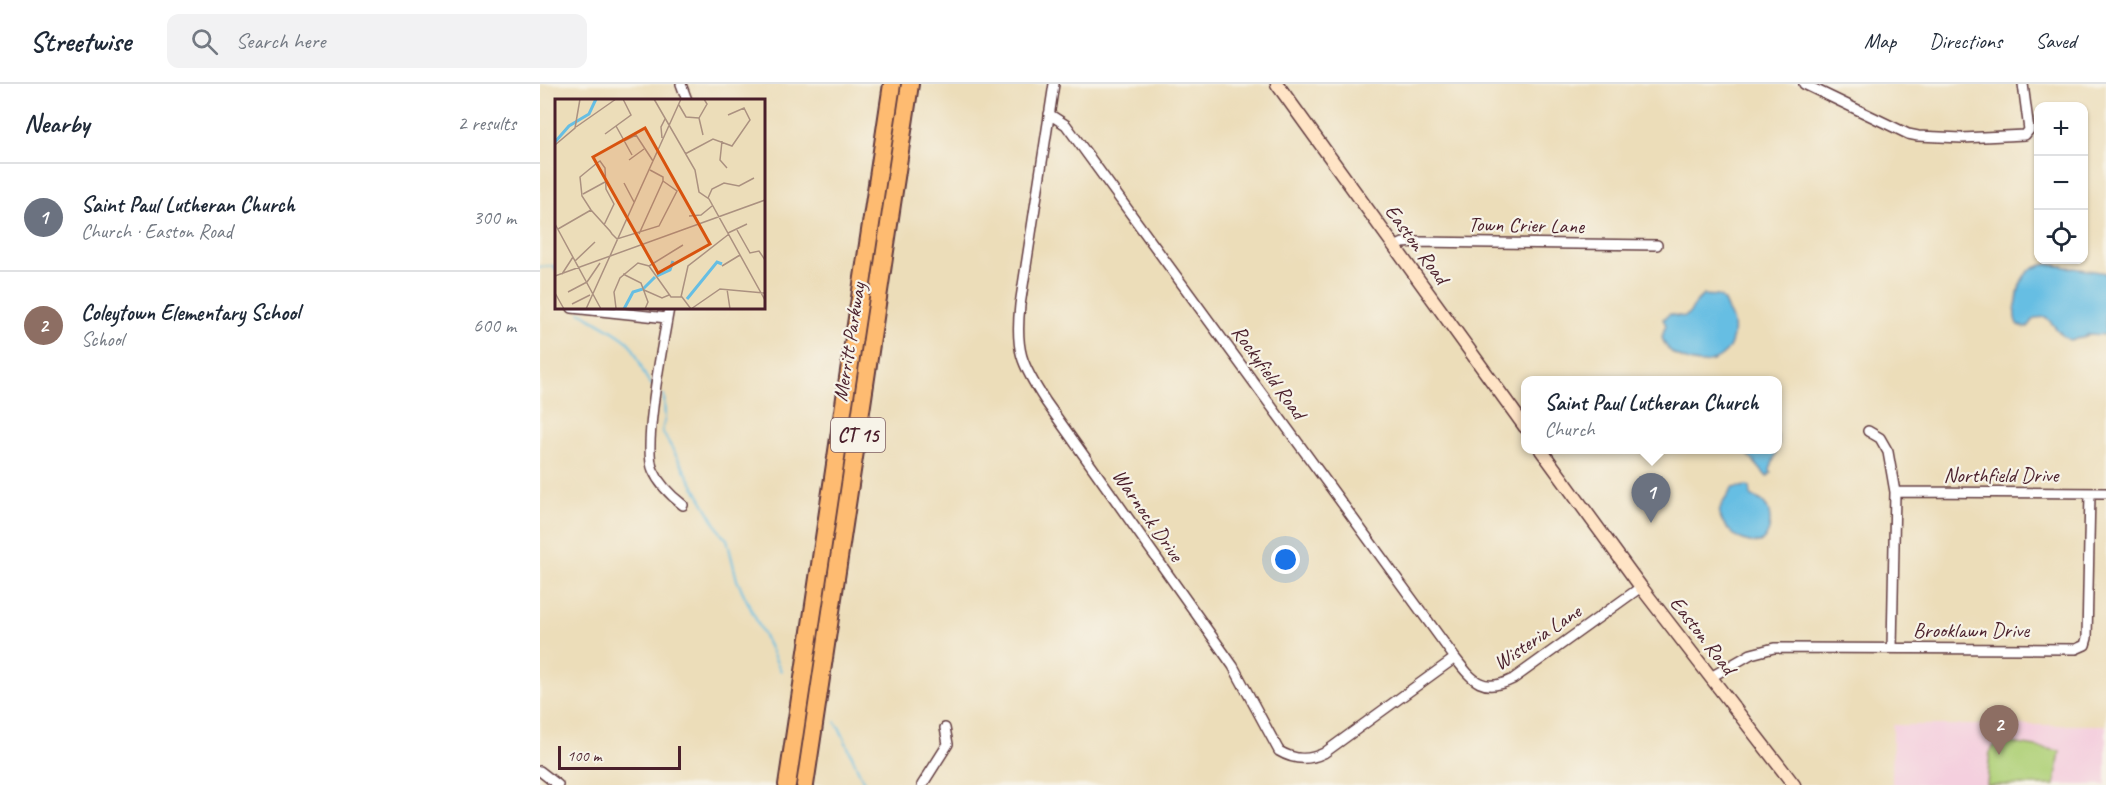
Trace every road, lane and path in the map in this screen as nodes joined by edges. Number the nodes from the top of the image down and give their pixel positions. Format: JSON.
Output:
{"nodes":[{"id":1,"x":681,"y":84,"type":"edge"},
{"id":2,"x":892,"y":84,"type":"edge"},
{"id":3,"x":910,"y":84,"type":"edge"},
{"id":4,"x":1054,"y":84,"type":"edge"},
{"id":5,"x":1277,"y":84,"type":"edge"},
{"id":6,"x":1804,"y":84,"type":"edge"},
{"id":7,"x":2023,"y":84,"type":"edge"},
{"id":8,"x":687,"y":99,"type":"edge"},
{"id":9,"x":1049,"y":114,"type":"junction"},
{"id":10,"x":1654,"y":245,"type":"dead end"},
{"id":11,"x":1395,"y":247,"type":"junction"},
{"id":12,"x":584,"y":309,"type":"edge"},
{"id":13,"x":669,"y":309,"type":"edge"},
{"id":14,"x":667,"y":318,"type":"junction"},
{"id":15,"x":1520,"y":414,"type":"edge"},
{"id":16,"x":1868,"y":431,"type":"dead end"},
{"id":17,"x":1544,"y":454,"type":"edge"},
{"id":18,"x":1895,"y":492,"type":"junction"},
{"id":19,"x":2090,"y":493,"type":"junction"},
{"id":20,"x":2106,"y":493,"type":"edge"},
{"id":21,"x":683,"y":504,"type":"dead end"},
{"id":22,"x":1641,"y":587,"type":"junction"},
{"id":23,"x":1892,"y":648,"type":"junction"},
{"id":24,"x":1455,"y":658,"type":"junction"},
{"id":25,"x":1711,"y":677,"type":"junction"},
{"id":26,"x":945,"y":728,"type":"dead end"},
{"id":27,"x":540,"y":771,"type":"edge"},
{"id":28,"x":558,"y":785,"type":"edge"},
{"id":29,"x":787,"y":785,"type":"edge"},
{"id":30,"x":805,"y":785,"type":"edge"},
{"id":31,"x":922,"y":785,"type":"edge"},
{"id":32,"x":1794,"y":785,"type":"edge"}],
"edges":[{"from":1,"to":8,"type":"street"},
{"from":2,"to":29,"type":"highway","name":"Merritt Parkway","number":"CT 15"},
{"from":3,"to":30,"type":"highway","name":"Merritt Parkway","number":"CT 15"},
{"from":4,"to":9,"type":"street","name":"Warnock Drive"},
{"from":5,"to":11,"type":"main road","name":"Easton Road"},
{"from":6,"to":7,"type":"street"},
{"from":9,"to":24,"type":"street","name":"Rockyfield Road"},
{"from":9,"to":24,"type":"street","name":"Warnock Drive"},
{"from":10,"to":11,"type":"street","name":"Town Crier Lane"},
{"from":11,"to":15,"type":"main road","name":"Easton Road"},
{"from":12,"to":14,"type":"street"},
{"from":13,"to":14,"type":"street"},
{"from":14,"to":21,"type":"street"},
{"from":16,"to":18,"type":"street"},
{"from":17,"to":22,"type":"main road","name":"Easton Road"},
{"from":18,"to":19,"type":"street","name":"Northfield Drive"},
{"from":18,"to":23,"type":"street"},
{"from":19,"to":20,"type":"street","name":"Northfield Drive"},
{"from":19,"to":23,"type":"street","name":"Brooklawn Drive"},
{"from":22,"to":24,"type":"street","name":"Wisteria Lane"},
{"from":22,"to":25,"type":"main road","name":"Easton Road"},
{"from":23,"to":25,"type":"street","name":"Brooklawn Drive"},
{"from":25,"to":32,"type":"main road","name":"Easton Road"},
{"from":26,"to":31,"type":"street"},
{"from":27,"to":28,"type":"street"}]}
